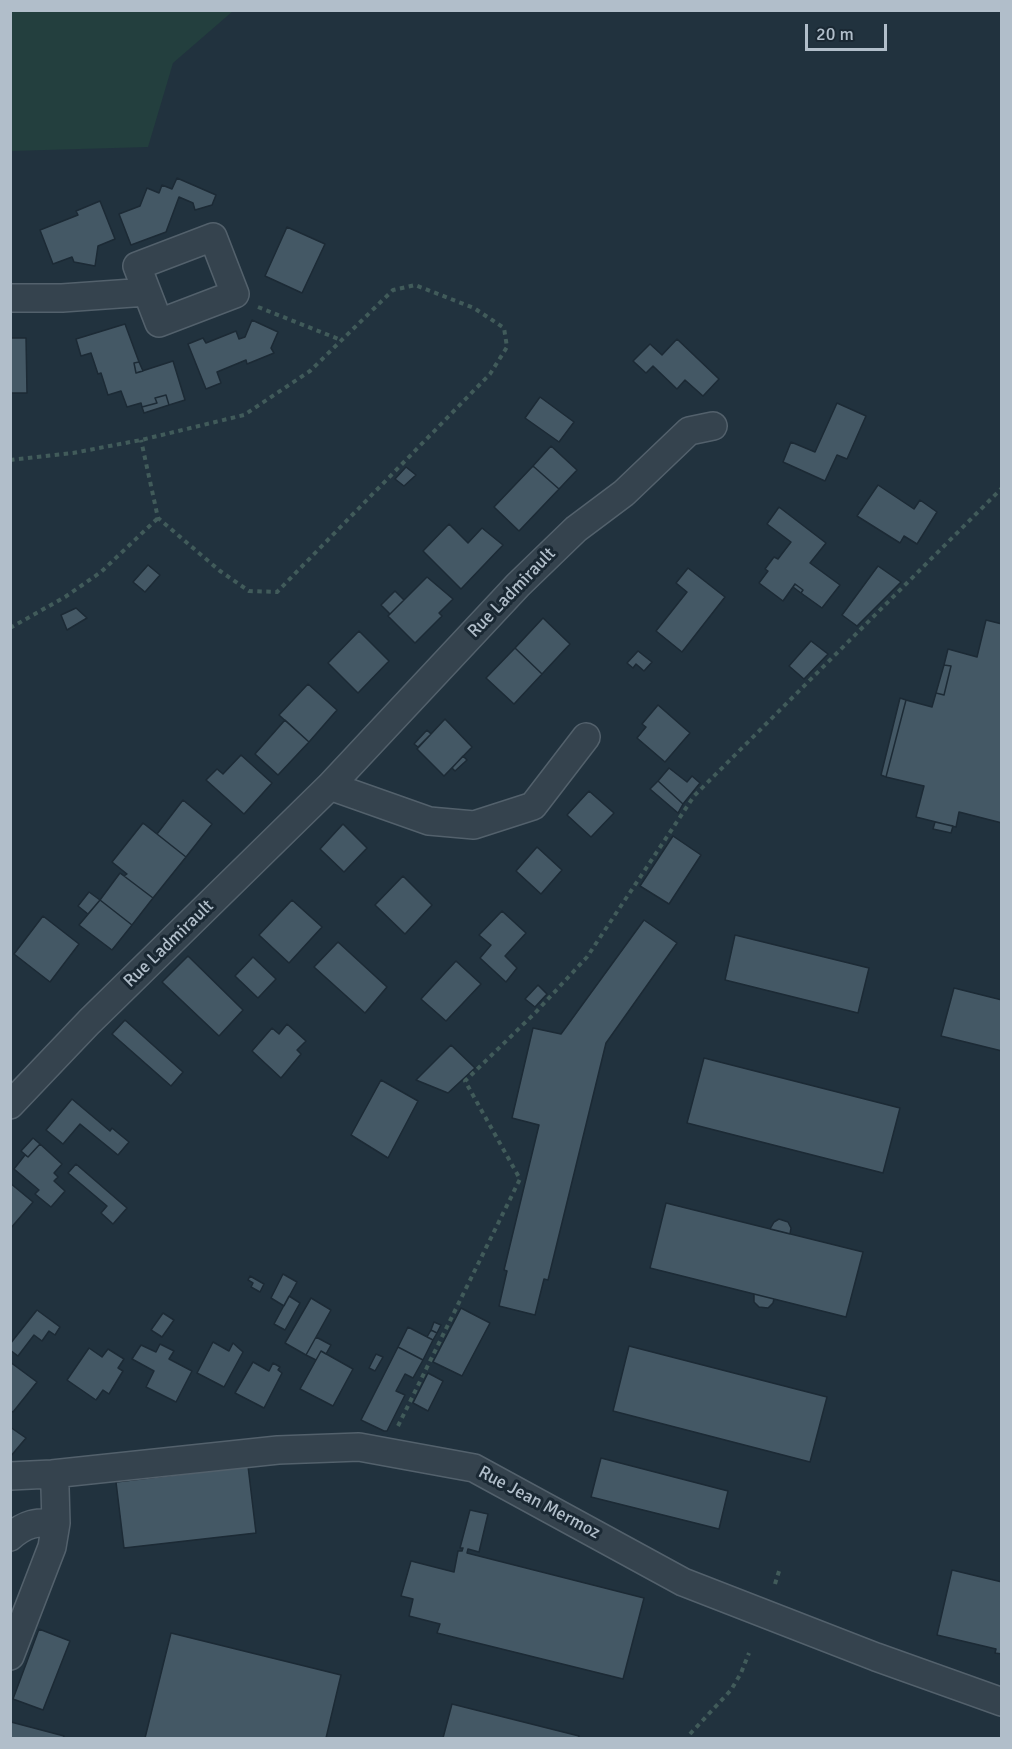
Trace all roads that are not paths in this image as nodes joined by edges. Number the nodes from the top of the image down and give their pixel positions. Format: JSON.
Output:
{"nodes":[{"id":1,"x":147,"y":292,"type":"junction"},
{"id":2,"x":10,"y":298,"type":"edge"},
{"id":3,"x":712,"y":426,"type":"dead end"},
{"id":4,"x":586,"y":737,"type":"dead end"},
{"id":5,"x":330,"y":786,"type":"junction"},
{"id":6,"x":10,"y":1105,"type":"edge"},
{"id":7,"x":52,"y":1474,"type":"junction"},
{"id":8,"x":10,"y":1476,"type":"edge"},
{"id":9,"x":56,"y":1522,"type":"junction"},
{"id":10,"x":10,"y":1537,"type":"edge"},
{"id":11,"x":10,"y":1656,"type":"edge"},
{"id":12,"x":1002,"y":1702,"type":"edge"}],
"edges":[{"from":1,"to":1,"type":"street"},
{"from":1,"to":2,"type":"street"},
{"from":3,"to":5,"type":"street","name":"Rue Ladmirault"},
{"from":4,"to":5,"type":"street"},
{"from":5,"to":6,"type":"street","name":"Rue Ladmirault"},
{"from":7,"to":8,"type":"street","name":"Rue Jean Mermoz"},
{"from":7,"to":9,"type":"street"},
{"from":7,"to":12,"type":"street","name":"Rue Jean Mermoz"},
{"from":9,"to":10,"type":"street"},
{"from":9,"to":11,"type":"street"}]}
